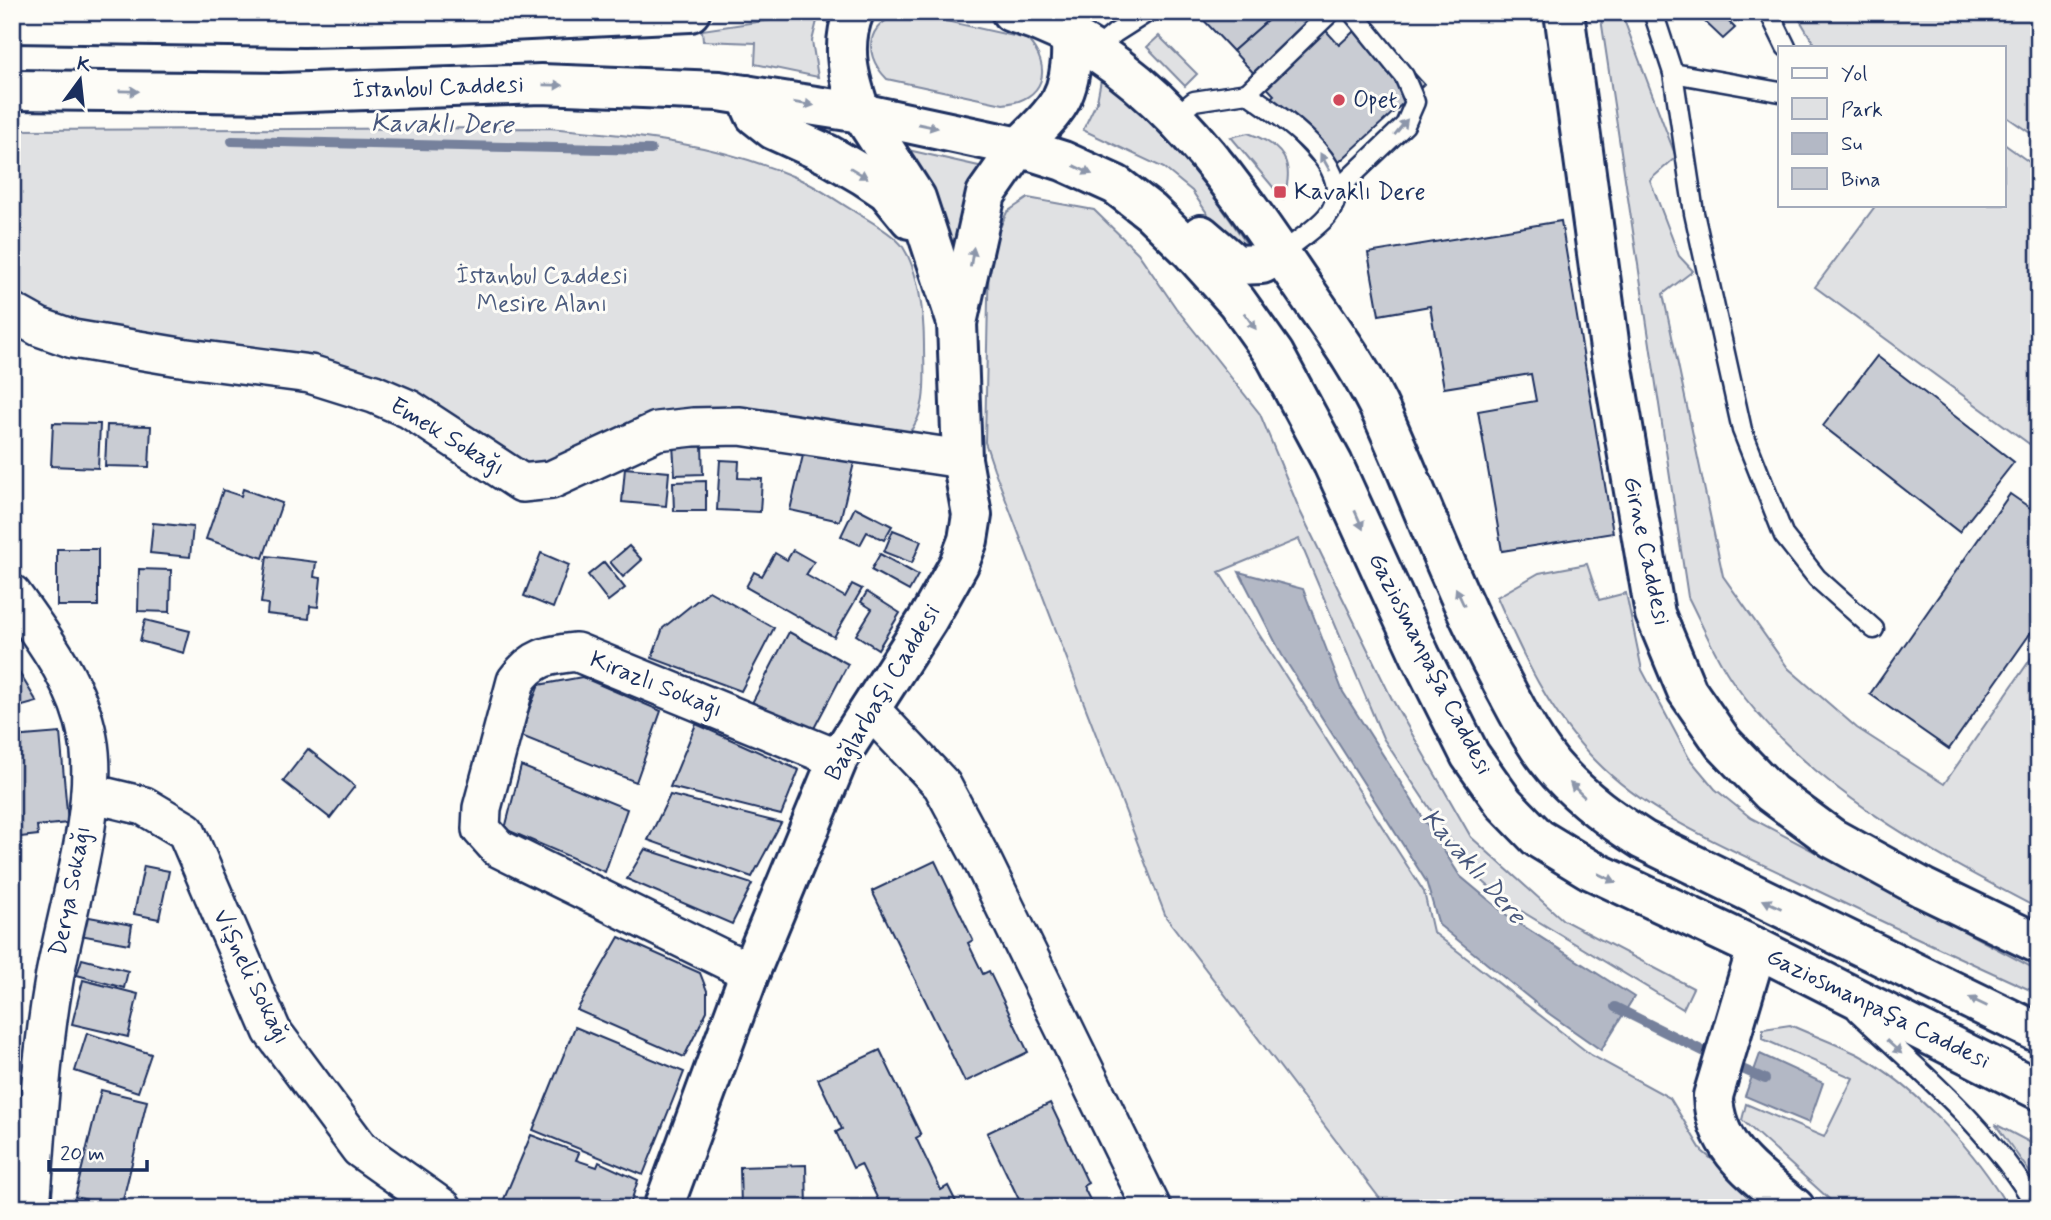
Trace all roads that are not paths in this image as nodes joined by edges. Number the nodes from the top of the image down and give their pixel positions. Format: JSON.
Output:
{"nodes":[{"id":1,"x":690,"y":12,"type":"edge"},
{"id":2,"x":854,"y":12,"type":"edge"},
{"id":3,"x":1011,"y":12,"type":"edge"},
{"id":4,"x":1148,"y":12,"type":"edge"},
{"id":5,"x":1331,"y":12,"type":"edge"},
{"id":6,"x":1353,"y":12,"type":"edge"},
{"id":7,"x":1564,"y":12,"type":"edge"},
{"id":8,"x":1653,"y":12,"type":"edge"},
{"id":9,"x":1769,"y":12,"type":"edge"},
{"id":10,"x":12,"y":23,"type":"edge"},
{"id":11,"x":1076,"y":32,"type":"edge"},
{"id":12,"x":1786,"y":46,"type":"edge"},
{"id":13,"x":1672,"y":73,"type":"junction"},
{"id":14,"x":12,"y":90,"type":"edge"},
{"id":15,"x":1778,"y":92,"type":"edge"},
{"id":16,"x":1247,"y":93,"type":"junction"},
{"id":17,"x":746,"y":95,"type":"junction"},
{"id":18,"x":861,"y":113,"type":"junction"},
{"id":19,"x":1175,"y":116,"type":"junction"},
{"id":20,"x":1019,"y":147,"type":"junction"},
{"id":21,"x":1335,"y":192,"type":"junction"},
{"id":22,"x":1151,"y":212,"type":"junction"},
{"id":23,"x":930,"y":244,"type":"junction"},
{"id":24,"x":1280,"y":254,"type":"junction"},
{"id":25,"x":12,"y":312,"type":"edge"},
{"id":26,"x":957,"y":323,"type":"junction"},
{"id":27,"x":962,"y":459,"type":"junction"},
{"id":28,"x":12,"y":594,"type":"edge"},
{"id":29,"x":1874,"y":629,"type":"dead end"},
{"id":30,"x":870,"y":709,"type":"junction"},
{"id":31,"x":838,"y":759,"type":"junction"},
{"id":32,"x":90,"y":793,"type":"junction"},
{"id":33,"x":2039,"y":944,"type":"edge"},
{"id":34,"x":1751,"y":965,"type":"junction"},
{"id":35,"x":750,"y":972,"type":"junction"},
{"id":36,"x":1826,"y":984,"type":"junction"},
{"id":37,"x":2039,"y":1033,"type":"edge"},
{"id":38,"x":2039,"y":1090,"type":"edge"},
{"id":39,"x":31,"y":1208,"type":"edge"},
{"id":40,"x":443,"y":1208,"type":"edge"},
{"id":41,"x":663,"y":1208,"type":"edge"},
{"id":42,"x":1152,"y":1208,"type":"edge"},
{"id":43,"x":1795,"y":1208,"type":"edge"},
{"id":44,"x":2037,"y":1208,"type":"edge"}],
"edges":[{"from":1,"to":10,"type":"main road"},
{"from":2,"to":18,"type":"main road"},
{"from":3,"to":11,"type":"main road","name":"Gaziosmanpaşa Caddesi"},
{"from":4,"to":11,"type":"lane"},
{"from":5,"to":16,"type":"lane"},
{"from":21,"to":6,"type":"lane","one_way":true},
{"from":7,"to":33,"type":"main road","name":"Girne Caddesi"},
{"from":8,"to":13,"type":"lane"},
{"from":9,"to":12,"type":"lane"},
{"from":11,"to":19,"type":"main road","name":"Gaziosmanpaşa Caddesi"},
{"from":11,"to":20,"type":"main road"},
{"from":13,"to":15,"type":"lane"},
{"from":13,"to":29,"type":"lane"},
{"from":14,"to":17,"type":"main road","name":"İstanbul Caddesi","one_way":true},
{"from":16,"to":19,"type":"lane"},
{"from":21,"to":16,"type":"lane","one_way":true},
{"from":17,"to":18,"type":"main road","name":"İstanbul Caddesi","one_way":true},
{"from":17,"to":23,"type":"main road","one_way":true},
{"from":18,"to":20,"type":"main road","name":"İstanbul Caddesi","one_way":true},
{"from":18,"to":23,"type":"main road"},
{"from":19,"to":24,"type":"main road","name":"Gaziosmanpaşa Caddesi"},
{"from":20,"to":22,"type":"main road","name":"Gaziosmanpaşa Caddesi","one_way":true},
{"from":26,"to":20,"type":"main road","one_way":true},
{"from":21,"to":24,"type":"lane"},
{"from":22,"to":24,"type":"main road"},
{"from":22,"to":34,"type":"main road","name":"Gaziosmanpaşa Caddesi","one_way":true},
{"from":23,"to":26,"type":"main road"},
{"from":37,"to":24,"type":"main road","name":"Gaziosmanpaşa Caddesi","one_way":true},
{"from":25,"to":27,"type":"street","name":"Emek Sokağı"},
{"from":26,"to":27,"type":"main road","name":"Bağlarbaşı Caddesi"},
{"from":27,"to":30,"type":"main road","name":"Bağlarbaşı Caddesi"},
{"from":28,"to":32,"type":"street","name":"Derya Sokağı"},
{"from":30,"to":31,"type":"main road","name":"Bağlarbaşı Caddesi"},
{"from":30,"to":42,"type":"street"},
{"from":31,"to":35,"type":"main road","name":"Bağlarbaşı Caddesi"},
{"from":31,"to":35,"type":"street","name":"Kirazlı Sokağı"},
{"from":32,"to":39,"type":"street","name":"Derya Sokağı"},
{"from":32,"to":40,"type":"street","name":"Vişneli Sokağı"},
{"from":34,"to":36,"type":"main road","name":"Gaziosmanpaşa Caddesi"},
{"from":34,"to":43,"type":"main road"},
{"from":35,"to":41,"type":"main road","name":"Bağlarbaşı Caddesi"},
{"from":36,"to":38,"type":"main road","name":"Gaziosmanpaşa Caddesi"},
{"from":36,"to":44,"type":"lane","one_way":true}]}
